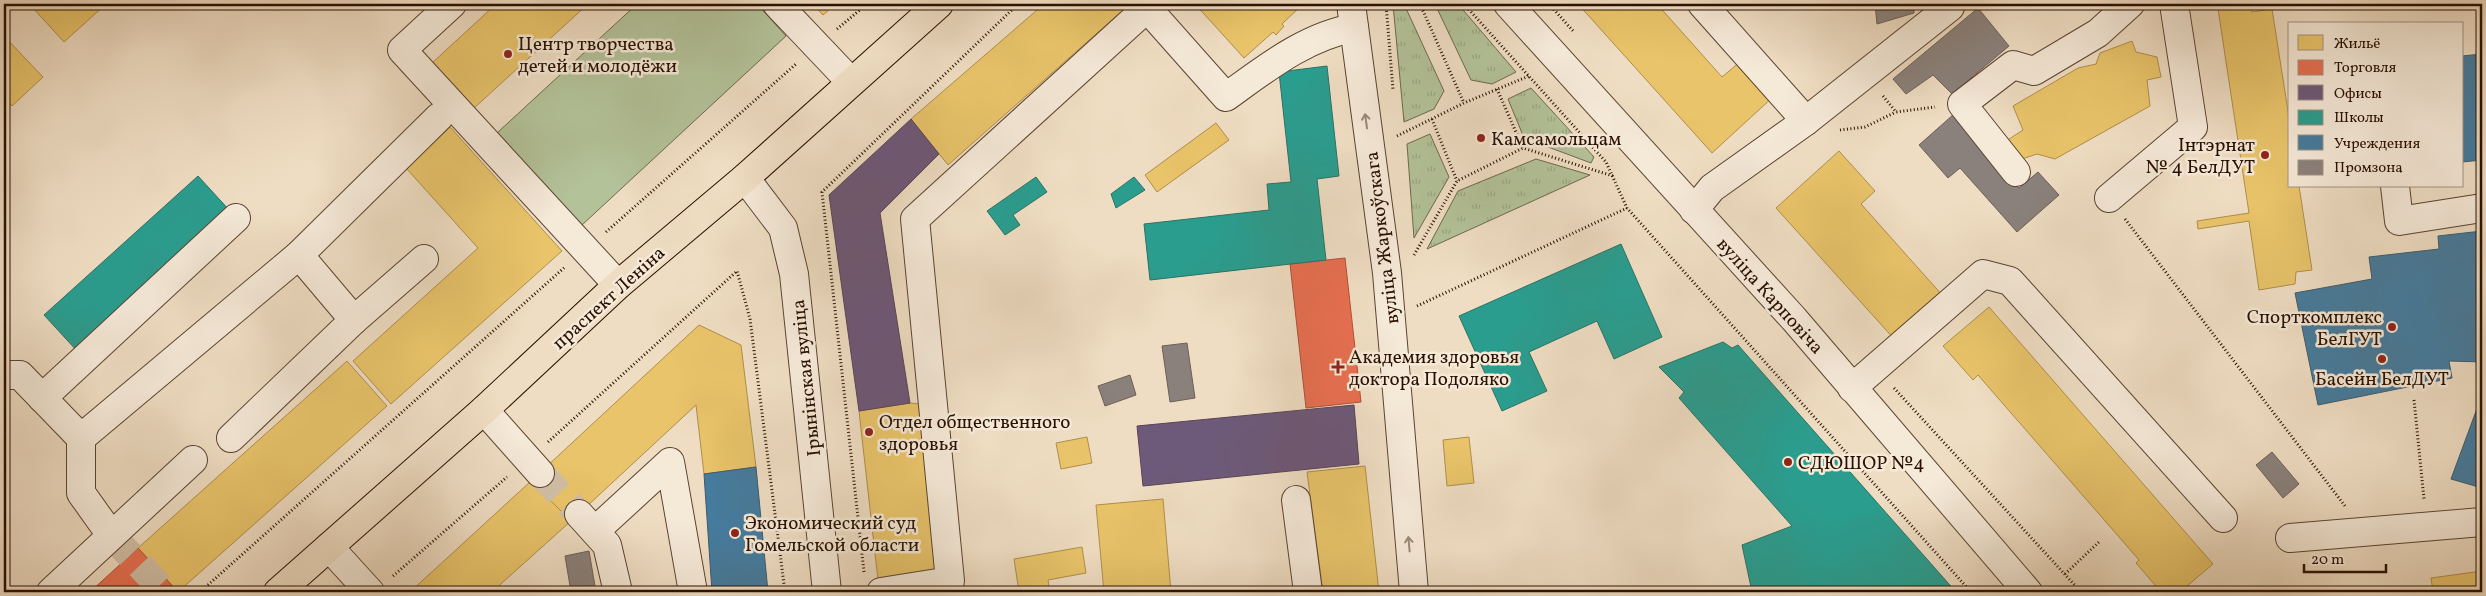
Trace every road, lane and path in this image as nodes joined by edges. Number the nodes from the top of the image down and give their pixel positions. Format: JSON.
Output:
{"nodes":[{"id":1,"x":452,"y":4,"type":"edge"},
{"id":2,"x":777,"y":4,"type":"edge"},
{"id":3,"x":867,"y":4,"type":"edge"},
{"id":4,"x":939,"y":4,"type":"edge"},
{"id":5,"x":1018,"y":4,"type":"edge"},
{"id":6,"x":1420,"y":4,"type":"edge"},
{"id":7,"x":1464,"y":4,"type":"edge"},
{"id":8,"x":1508,"y":4,"type":"edge"},
{"id":9,"x":1702,"y":4,"type":"edge"},
{"id":10,"x":2130,"y":4,"type":"edge"},
{"id":11,"x":2174,"y":4,"type":"edge"},
{"id":12,"x":1950,"y":6,"type":"dead end"},
{"id":13,"x":1353,"y":16,"type":"edge"},
{"id":14,"x":817,"y":46,"type":"junction"},
{"id":15,"x":1866,"y":73,"type":"junction"},
{"id":16,"x":1529,"y":76,"type":"junction"},
{"id":17,"x":851,"y":82,"type":"junction"},
{"id":18,"x":1497,"y":89,"type":"junction"},
{"id":19,"x":1464,"y":103,"type":"junction"},
{"id":20,"x":1962,"y":104,"type":"junction"},
{"id":21,"x":439,"y":117,"type":"dead end"},
{"id":22,"x":1432,"y":119,"type":"junction"},
{"id":23,"x":1806,"y":121,"type":"junction"},
{"id":24,"x":1396,"y":137,"type":"dead end"},
{"id":25,"x":1523,"y":148,"type":"junction"},
{"id":26,"x":2016,"y":172,"type":"dead end"},
{"id":27,"x":1613,"y":176,"type":"junction"},
{"id":28,"x":745,"y":178,"type":"junction"},
{"id":29,"x":1457,"y":181,"type":"junction"},
{"id":30,"x":2395,"y":188,"type":"edge"},
{"id":31,"x":2109,"y":198,"type":"joint"},
{"id":32,"x":1627,"y":208,"type":"junction"},
{"id":33,"x":2482,"y":208,"type":"edge"},
{"id":34,"x":1694,"y":210,"type":"junction"},
{"id":35,"x":236,"y":218,"type":"dead end"},
{"id":36,"x":586,"y":249,"type":"junction"},
{"id":37,"x":299,"y":255,"type":"junction"},
{"id":38,"x":1412,"y":257,"type":"dead end"},
{"id":39,"x":424,"y":259,"type":"dead end"},
{"id":40,"x":618,"y":285,"type":"junction"},
{"id":41,"x":1411,"y":309,"type":"dead end"},
{"id":42,"x":354,"y":320,"type":"junction"},
{"id":43,"x":4,"y":374,"type":"edge"},
{"id":44,"x":1852,"y":388,"type":"junction"},
{"id":45,"x":42,"y":398,"type":"junction"},
{"id":46,"x":2414,"y":400,"type":"dead end"},
{"id":47,"x":484,"y":410,"type":"junction"},
{"id":48,"x":81,"y":438,"type":"junction"},
{"id":49,"x":231,"y":438,"type":"dead end"},
{"id":50,"x":194,"y":460,"type":"dead end"},
{"id":51,"x":534,"y":467,"type":"junction"},
{"id":52,"x":1296,"y":500,"type":"dead end"},
{"id":53,"x":2223,"y":518,"type":"dead end"},
{"id":54,"x":2482,"y":522,"type":"edge"},
{"id":55,"x":2427,"y":527,"type":"junction"},
{"id":56,"x":2365,"y":532,"type":"junction"},
{"id":57,"x":111,"y":535,"type":"junction"},
{"id":58,"x":2290,"y":538,"type":"dead end"},
{"id":59,"x":2100,"y":541,"type":"dead end"},
{"id":60,"x":329,"y":547,"type":"junction"},
{"id":61,"x":2065,"y":574,"type":"dead end"},
{"id":62,"x":873,"y":582,"type":"edge"},
{"id":63,"x":379,"y":586,"type":"edge"},
{"id":64,"x":51,"y":592,"type":"edge"},
{"id":65,"x":200,"y":592,"type":"edge"},
{"id":66,"x":278,"y":592,"type":"edge"},
{"id":67,"x":618,"y":592,"type":"edge"},
{"id":68,"x":693,"y":592,"type":"edge"},
{"id":69,"x":785,"y":592,"type":"edge"},
{"id":70,"x":828,"y":592,"type":"edge"},
{"id":71,"x":1308,"y":592,"type":"edge"},
{"id":72,"x":1414,"y":592,"type":"edge"},
{"id":73,"x":1971,"y":592,"type":"edge"},
{"id":74,"x":2028,"y":592,"type":"edge"}],
"edges":[{"from":1,"to":36,"type":"street"},
{"from":2,"to":14,"type":"street"},
{"from":3,"to":14,"type":"path"},
{"from":4,"to":17,"type":"main road","name":"праспект Леніна"},
{"from":5,"to":62,"type":"path"},
{"from":6,"to":19,"type":"path"},
{"from":7,"to":16,"type":"path"},
{"from":8,"to":34,"type":"street","name":"вуліца Карповіча"},
{"from":9,"to":23,"type":"street"},
{"from":10,"to":20,"type":"street"},
{"from":11,"to":31,"type":"street"},
{"from":12,"to":15,"type":"street"},
{"from":13,"to":62,"type":"street"},
{"from":72,"to":13,"type":"street","name":"вуліца Жаркоўскага","one_way":true},
{"from":14,"to":17,"type":"street"},
{"from":14,"to":36,"type":"path"},
{"from":15,"to":20,"type":"path"},
{"from":15,"to":23,"type":"street"},
{"from":16,"to":18,"type":"path"},
{"from":16,"to":27,"type":"path"},
{"from":17,"to":28,"type":"main road","name":"праспект Леніна"},
{"from":18,"to":19,"type":"path"},
{"from":18,"to":25,"type":"path"},
{"from":19,"to":22,"type":"path"},
{"from":20,"to":26,"type":"street"},
{"from":21,"to":37,"type":"street"},
{"from":22,"to":24,"type":"path"},
{"from":22,"to":29,"type":"path"},
{"from":23,"to":34,"type":"street"},
{"from":25,"to":27,"type":"path"},
{"from":25,"to":29,"type":"path"},
{"from":27,"to":32,"type":"path"},
{"from":28,"to":40,"type":"main road","name":"праспект Леніна"},
{"from":28,"to":70,"type":"street","name":"Ірынінская вуліца"},
{"from":29,"to":38,"type":"path"},
{"from":30,"to":33,"type":"street"},
{"from":31,"to":56,"type":"path"},
{"from":32,"to":41,"type":"path"},
{"from":32,"to":73,"type":"path"},
{"from":34,"to":44,"type":"street","name":"вуліца Карповіча"},
{"from":35,"to":45,"type":"street"},
{"from":36,"to":40,"type":"street"},
{"from":36,"to":65,"type":"path"},
{"from":37,"to":42,"type":"street"},
{"from":37,"to":48,"type":"street"},
{"from":39,"to":42,"type":"street"},
{"from":40,"to":47,"type":"main road","name":"праспект Леніна"},
{"from":42,"to":49,"type":"street"},
{"from":43,"to":45,"type":"street"},
{"from":44,"to":53,"type":"street"},
{"from":44,"to":74,"type":"street","name":"вуліца Карповіча"},
{"from":45,"to":48,"type":"street"},
{"from":46,"to":55,"type":"path"},
{"from":47,"to":51,"type":"street"},
{"from":47,"to":60,"type":"main road","name":"праспект Леніна"},
{"from":48,"to":57,"type":"street"},
{"from":50,"to":57,"type":"street"},
{"from":51,"to":63,"type":"path"},
{"from":51,"to":69,"type":"path"},
{"from":52,"to":71,"type":"street"},
{"from":54,"to":55,"type":"street"},
{"from":55,"to":56,"type":"street"},
{"from":56,"to":58,"type":"street"},
{"from":57,"to":64,"type":"street"},
{"from":59,"to":61,"type":"path"},
{"from":60,"to":63,"type":"street"},
{"from":60,"to":66,"type":"main road","name":"праспект Леніна"},
{"from":67,"to":68,"type":"street"}]}
